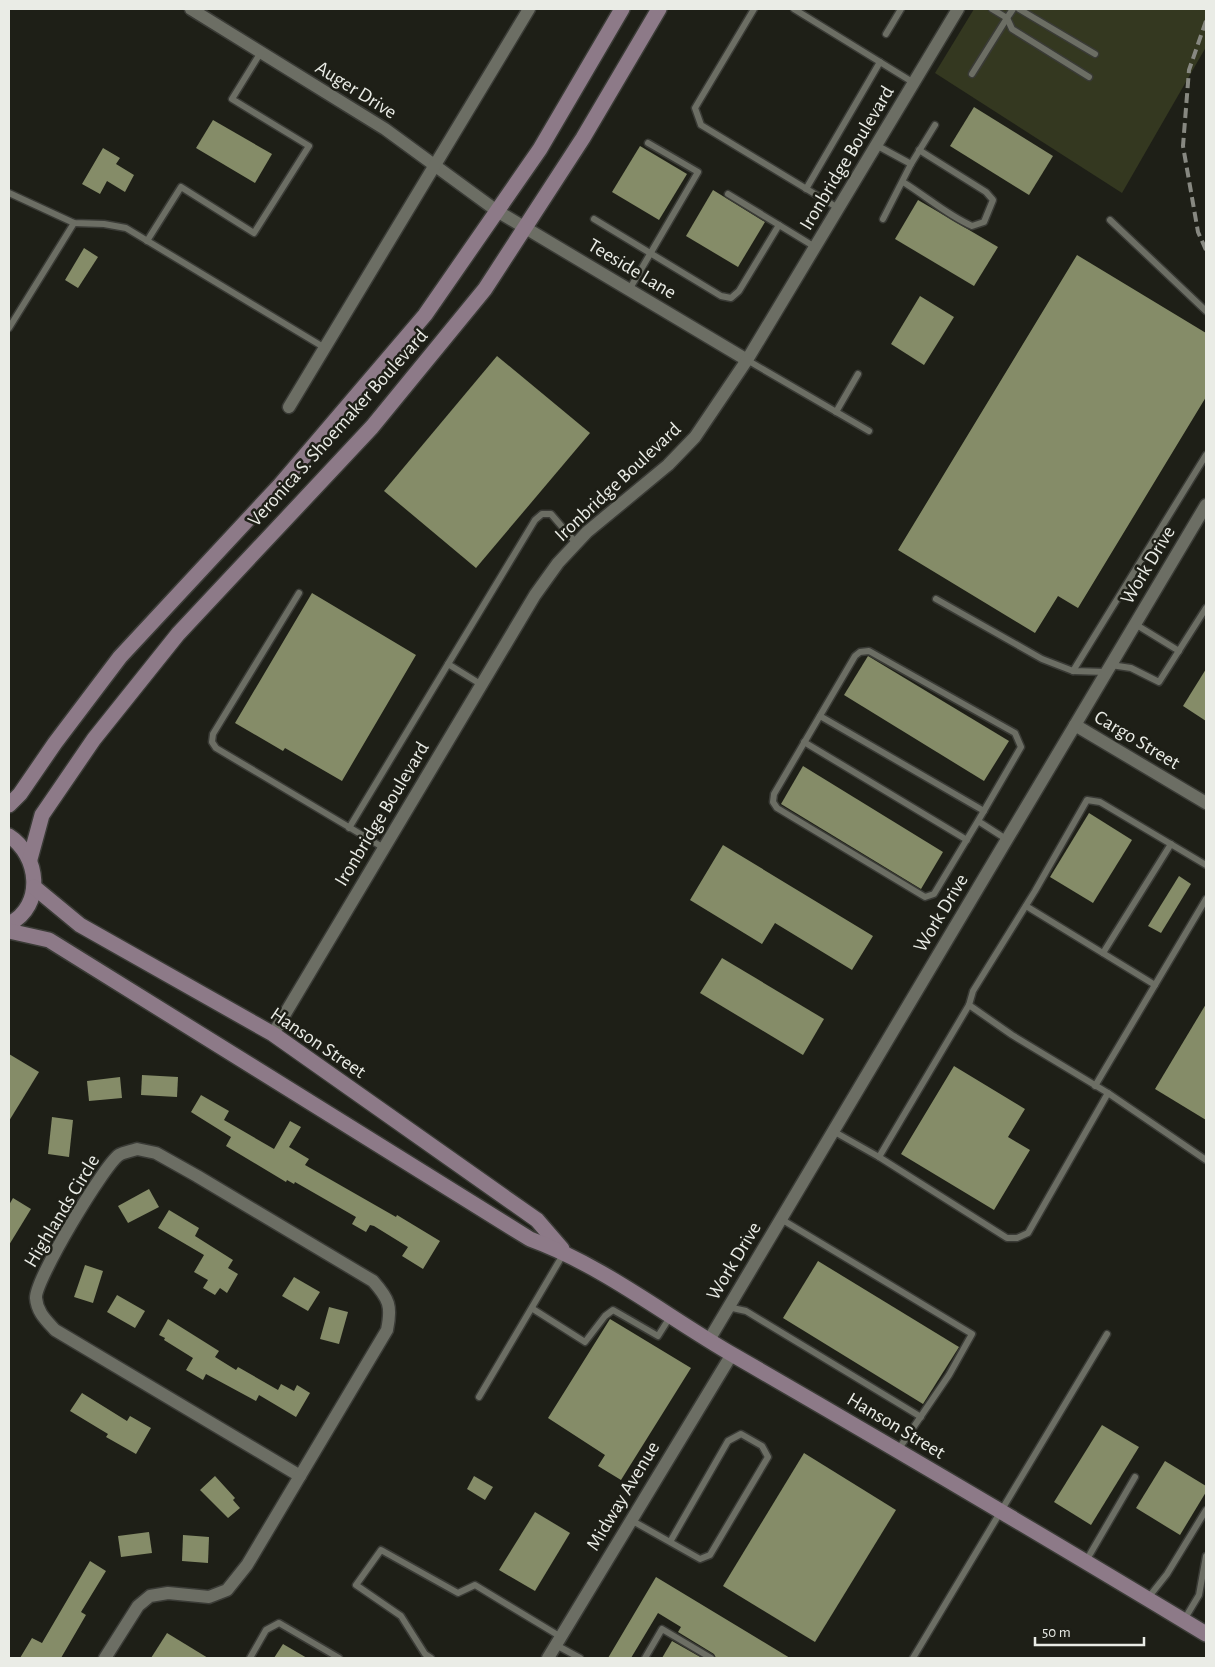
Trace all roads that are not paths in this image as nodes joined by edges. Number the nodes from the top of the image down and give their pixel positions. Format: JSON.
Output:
{"nodes":[{"id":1,"x":190,"y":9,"type":"edge"},
{"id":2,"x":529,"y":9,"type":"edge"},
{"id":3,"x":622,"y":9,"type":"edge"},
{"id":4,"x":659,"y":9,"type":"edge"},
{"id":5,"x":754,"y":9,"type":"edge"},
{"id":6,"x":794,"y":9,"type":"edge"},
{"id":7,"x":901,"y":9,"type":"edge"},
{"id":8,"x":958,"y":9,"type":"edge"},
{"id":9,"x":992,"y":9,"type":"edge"},
{"id":10,"x":1013,"y":9,"type":"edge"},
{"id":11,"x":1019,"y":9,"type":"edge"},
{"id":12,"x":1007,"y":18,"type":"junction"},
{"id":13,"x":886,"y":34,"type":"dead end"},
{"id":14,"x":261,"y":52,"type":"junction"},
{"id":15,"x":1095,"y":54,"type":"dead end"},
{"id":16,"x":880,"y":62,"type":"junction"},
{"id":17,"x":972,"y":74,"type":"dead end"},
{"id":18,"x":1089,"y":78,"type":"dead end"},
{"id":19,"x":914,"y":83,"type":"junction"},
{"id":20,"x":935,"y":125,"type":"dead end"},
{"id":21,"x":648,"y":143,"type":"dead end"},
{"id":22,"x":876,"y":145,"type":"junction"},
{"id":23,"x":919,"y":150,"type":"junction"},
{"id":24,"x":910,"y":164,"type":"junction"},
{"id":25,"x":435,"y":166,"type":"junction"},
{"id":26,"x":903,"y":182,"type":"junction"},
{"id":27,"x":806,"y":189,"type":"junction"},
{"id":28,"x":9,"y":193,"type":"edge"},
{"id":29,"x":728,"y":194,"type":"dead end"},
{"id":30,"x":838,"y":208,"type":"junction"},
{"id":31,"x":497,"y":210,"type":"junction"},
{"id":32,"x":594,"y":219,"type":"dead end"},
{"id":33,"x":883,"y":219,"type":"dead end"},
{"id":34,"x":1110,"y":220,"type":"dead end"},
{"id":35,"x":74,"y":223,"type":"junction"},
{"id":36,"x":779,"y":225,"type":"junction"},
{"id":37,"x":525,"y":228,"type":"junction"},
{"id":38,"x":147,"y":241,"type":"junction"},
{"id":39,"x":815,"y":247,"type":"junction"},
{"id":40,"x":650,"y":253,"type":"junction"},
{"id":41,"x":629,"y":290,"type":"junction"},
{"id":42,"x":1206,"y":311,"type":"edge"},
{"id":43,"x":9,"y":328,"type":"edge"},
{"id":44,"x":326,"y":349,"type":"junction"},
{"id":45,"x":747,"y":360,"type":"junction"},
{"id":46,"x":858,"y":374,"type":"dead end"},
{"id":47,"x":290,"y":407,"type":"dead end"},
{"id":48,"x":836,"y":412,"type":"junction"},
{"id":49,"x":869,"y":431,"type":"dead end"},
{"id":50,"x":1206,"y":454,"type":"edge"},
{"id":51,"x":1206,"y":505,"type":"edge"},
{"id":52,"x":576,"y":543,"type":"junction"},
{"id":53,"x":298,"y":593,"type":"dead end"},
{"id":54,"x":936,"y":599,"type":"dead end"},
{"id":55,"x":1206,"y":608,"type":"edge"},
{"id":56,"x":1135,"y":624,"type":"junction"},
{"id":57,"x":1179,"y":651,"type":"junction"},
{"id":58,"x":448,"y":664,"type":"junction"},
{"id":59,"x":1108,"y":668,"type":"junction"},
{"id":60,"x":1073,"y":671,"type":"junction"},
{"id":61,"x":482,"y":685,"type":"junction"},
{"id":62,"x":820,"y":716,"type":"junction"},
{"id":63,"x":1075,"y":725,"type":"junction"},
{"id":64,"x":804,"y":742,"type":"junction"},
{"id":65,"x":1206,"y":802,"type":"edge"},
{"id":66,"x":9,"y":805,"type":"edge"},
{"id":67,"x":984,"y":812,"type":"junction"},
{"id":68,"x":978,"y":822,"type":"junction"},
{"id":69,"x":349,"y":828,"type":"junction"},
{"id":70,"x":9,"y":836,"type":"edge"},
{"id":71,"x":1006,"y":839,"type":"junction"},
{"id":72,"x":967,"y":840,"type":"junction"},
{"id":73,"x":1171,"y":844,"type":"junction"},
{"id":74,"x":384,"y":848,"type":"junction"},
{"id":75,"x":30,"y":859,"type":"junction"},
{"id":76,"x":1206,"y":865,"type":"edge"},
{"id":77,"x":34,"y":887,"type":"junction"},
{"id":78,"x":1206,"y":899,"type":"edge"},
{"id":79,"x":1026,"y":906,"type":"junction"},
{"id":80,"x":9,"y":924,"type":"edge"},
{"id":81,"x":9,"y":930,"type":"edge"},
{"id":82,"x":1103,"y":953,"type":"junction"},
{"id":83,"x":1155,"y":985,"type":"junction"},
{"id":84,"x":970,"y":1005,"type":"junction"},
{"id":85,"x":273,"y":1034,"type":"junction"},
{"id":86,"x":1095,"y":1086,"type":"junction"},
{"id":87,"x":1108,"y":1093,"type":"junction"},
{"id":88,"x":833,"y":1131,"type":"junction"},
{"id":89,"x":879,"y":1157,"type":"junction"},
{"id":90,"x":1206,"y":1160,"type":"edge"},
{"id":91,"x":781,"y":1219,"type":"junction"},
{"id":92,"x":565,"y":1252,"type":"junction"},
{"id":93,"x":728,"y":1307,"type":"junction"},
{"id":94,"x":533,"y":1309,"type":"junction"},
{"id":95,"x":670,"y":1316,"type":"junction"},
{"id":96,"x":1107,"y":1334,"type":"dead end"},
{"id":97,"x":709,"y":1340,"type":"junction"},
{"id":98,"x":732,"y":1354,"type":"junction"},
{"id":99,"x":479,"y":1397,"type":"dead end"},
{"id":100,"x":921,"y":1417,"type":"junction"},
{"id":101,"x":898,"y":1450,"type":"junction"},
{"id":102,"x":300,"y":1476,"type":"junction"},
{"id":103,"x":1135,"y":1478,"type":"dead end"},
{"id":104,"x":1206,"y":1510,"type":"edge"},
{"id":105,"x":1001,"y":1511,"type":"junction"},
{"id":106,"x":631,"y":1520,"type":"junction"},
{"id":107,"x":670,"y":1542,"type":"junction"},
{"id":108,"x":1206,"y":1556,"type":"edge"},
{"id":109,"x":1085,"y":1562,"type":"junction"},
{"id":110,"x":1147,"y":1598,"type":"junction"},
{"id":111,"x":1184,"y":1620,"type":"junction"},
{"id":112,"x":1206,"y":1634,"type":"edge"},
{"id":113,"x":558,"y":1641,"type":"junction"},
{"id":114,"x":105,"y":1658,"type":"edge"},
{"id":115,"x":250,"y":1658,"type":"edge"},
{"id":116,"x":339,"y":1658,"type":"edge"},
{"id":117,"x":431,"y":1658,"type":"edge"},
{"id":118,"x":548,"y":1658,"type":"edge"},
{"id":119,"x":580,"y":1658,"type":"edge"},
{"id":120,"x":645,"y":1658,"type":"edge"},
{"id":121,"x":711,"y":1658,"type":"edge"},
{"id":122,"x":913,"y":1658,"type":"edge"}],
"edges":[{"from":1,"to":14,"type":"street","name":"Auger Drive"},
{"from":2,"to":25,"type":"street"},
{"from":3,"to":31,"type":"street","name":"Veronica S. Shoemaker Boulevard"},
{"from":4,"to":37,"type":"street","name":"Veronica S. Shoemaker Boulevard"},
{"from":5,"to":27,"type":"lane"},
{"from":6,"to":16,"type":"lane"},
{"from":7,"to":13,"type":"lane"},
{"from":8,"to":19,"type":"street","name":"Ironbridge Boulevard"},
{"from":9,"to":12,"type":"lane"},
{"from":10,"to":12,"type":"lane"},
{"from":11,"to":15,"type":"lane"},
{"from":12,"to":17,"type":"lane"},
{"from":12,"to":18,"type":"lane"},
{"from":14,"to":25,"type":"street","name":"Auger Drive"},
{"from":14,"to":38,"type":"lane"},
{"from":16,"to":19,"type":"lane"},
{"from":16,"to":27,"type":"lane"},
{"from":19,"to":22,"type":"street","name":"Ironbridge Boulevard"},
{"from":20,"to":23,"type":"lane"},
{"from":21,"to":40,"type":"lane"},
{"from":22,"to":24,"type":"lane"},
{"from":22,"to":30,"type":"street","name":"Ironbridge Boulevard"},
{"from":23,"to":24,"type":"lane"},
{"from":23,"to":26,"type":"lane"},
{"from":24,"to":26,"type":"lane"},
{"from":25,"to":31,"type":"street","name":"Auger Drive"},
{"from":25,"to":44,"type":"street"},
{"from":26,"to":33,"type":"lane"},
{"from":27,"to":30,"type":"lane"},
{"from":28,"to":35,"type":"lane"},
{"from":29,"to":36,"type":"lane"},
{"from":30,"to":39,"type":"street","name":"Ironbridge Boulevard"},
{"from":31,"to":37,"type":"street","name":"Teeside Lane"},
{"from":31,"to":66,"type":"street","name":"Veronica S. Shoemaker Boulevard"},
{"from":32,"to":40,"type":"lane"},
{"from":34,"to":42,"type":"lane"},
{"from":35,"to":38,"type":"lane"},
{"from":35,"to":43,"type":"lane"},
{"from":36,"to":39,"type":"lane"},
{"from":36,"to":40,"type":"lane"},
{"from":37,"to":41,"type":"street","name":"Teeside Lane"},
{"from":37,"to":75,"type":"street","name":"Veronica S. Shoemaker Boulevard"},
{"from":38,"to":44,"type":"lane"},
{"from":39,"to":45,"type":"street","name":"Ironbridge Boulevard"},
{"from":40,"to":41,"type":"lane"},
{"from":41,"to":45,"type":"street","name":"Teeside Lane"},
{"from":44,"to":47,"type":"street"},
{"from":45,"to":48,"type":"lane"},
{"from":45,"to":52,"type":"street","name":"Ironbridge Boulevard"},
{"from":46,"to":48,"type":"lane"},
{"from":48,"to":49,"type":"lane"},
{"from":50,"to":60,"type":"lane"},
{"from":51,"to":56,"type":"street","name":"Work Drive"},
{"from":52,"to":58,"type":"lane"},
{"from":52,"to":61,"type":"street","name":"Ironbridge Boulevard"},
{"from":53,"to":69,"type":"lane"},
{"from":54,"to":60,"type":"lane"},
{"from":55,"to":57,"type":"lane"},
{"from":56,"to":57,"type":"lane"},
{"from":56,"to":59,"type":"street","name":"Work Drive"},
{"from":57,"to":59,"type":"lane"},
{"from":58,"to":61,"type":"lane"},
{"from":58,"to":69,"type":"lane"},
{"from":59,"to":60,"type":"lane"},
{"from":59,"to":63,"type":"street","name":"Work Drive"},
{"from":61,"to":74,"type":"street","name":"Ironbridge Boulevard"},
{"from":62,"to":64,"type":"lane"},
{"from":62,"to":67,"type":"lane"},
{"from":62,"to":67,"type":"lane"},
{"from":63,"to":65,"type":"street","name":"Cargo Street"},
{"from":63,"to":71,"type":"street","name":"Work Drive"},
{"from":64,"to":72,"type":"lane"},
{"from":64,"to":72,"type":"lane"},
{"from":67,"to":68,"type":"lane"},
{"from":68,"to":71,"type":"lane"},
{"from":68,"to":72,"type":"lane"},
{"from":69,"to":74,"type":"lane"},
{"from":70,"to":75,"type":"street"},
{"from":71,"to":88,"type":"street","name":"Work Drive"},
{"from":73,"to":76,"type":"lane"},
{"from":73,"to":79,"type":"lane"},
{"from":73,"to":82,"type":"lane"},
{"from":74,"to":85,"type":"street","name":"Ironbridge Boulevard"},
{"from":75,"to":77,"type":"street"},
{"from":77,"to":80,"type":"street"},
{"from":77,"to":85,"type":"street","name":"Hanson Street"},
{"from":78,"to":83,"type":"lane"},
{"from":79,"to":82,"type":"lane"},
{"from":79,"to":84,"type":"lane"},
{"from":81,"to":92,"type":"street","name":"Hanson Street"},
{"from":82,"to":83,"type":"lane"},
{"from":83,"to":86,"type":"lane"},
{"from":84,"to":86,"type":"lane"},
{"from":84,"to":89,"type":"lane"},
{"from":85,"to":92,"type":"street","name":"Hanson Street"},
{"from":86,"to":87,"type":"lane"},
{"from":87,"to":89,"type":"lane"},
{"from":87,"to":90,"type":"lane"},
{"from":88,"to":89,"type":"lane"},
{"from":88,"to":91,"type":"street","name":"Work Drive"},
{"from":91,"to":93,"type":"street","name":"Work Drive"},
{"from":91,"to":100,"type":"lane"},
{"from":92,"to":94,"type":"lane"},
{"from":92,"to":95,"type":"street","name":"Hanson Street"},
{"from":93,"to":97,"type":"street","name":"Work Drive"},
{"from":93,"to":100,"type":"lane"},
{"from":94,"to":95,"type":"lane"},
{"from":94,"to":99,"type":"lane"},
{"from":95,"to":97,"type":"street","name":"Hanson Street"},
{"from":96,"to":105,"type":"lane"},
{"from":97,"to":98,"type":"street","name":"Hanson Street"},
{"from":98,"to":101,"type":"street","name":"Hanson Street"},
{"from":98,"to":106,"type":"street","name":"Midway Avenue"},
{"from":100,"to":101,"type":"lane"},
{"from":101,"to":105,"type":"street","name":"Hanson Street"},
{"from":102,"to":102,"type":"street","name":"Highlands Circle"},
{"from":102,"to":114,"type":"street","name":"Highlands Circle"},
{"from":103,"to":109,"type":"lane"},
{"from":104,"to":110,"type":"lane"},
{"from":105,"to":109,"type":"street","name":"Hanson Street"},
{"from":105,"to":122,"type":"lane"},
{"from":106,"to":107,"type":"lane"},
{"from":106,"to":113,"type":"street","name":"Midway Avenue"},
{"from":107,"to":107,"type":"lane"},
{"from":108,"to":111,"type":"lane"},
{"from":109,"to":110,"type":"street","name":"Hanson Street"},
{"from":110,"to":111,"type":"street","name":"Hanson Street"},
{"from":111,"to":112,"type":"street","name":"Hanson Street"},
{"from":113,"to":117,"type":"lane"},
{"from":113,"to":118,"type":"street","name":"Midway Avenue"},
{"from":113,"to":119,"type":"lane"},
{"from":115,"to":116,"type":"lane"},
{"from":120,"to":121,"type":"lane"}]}
